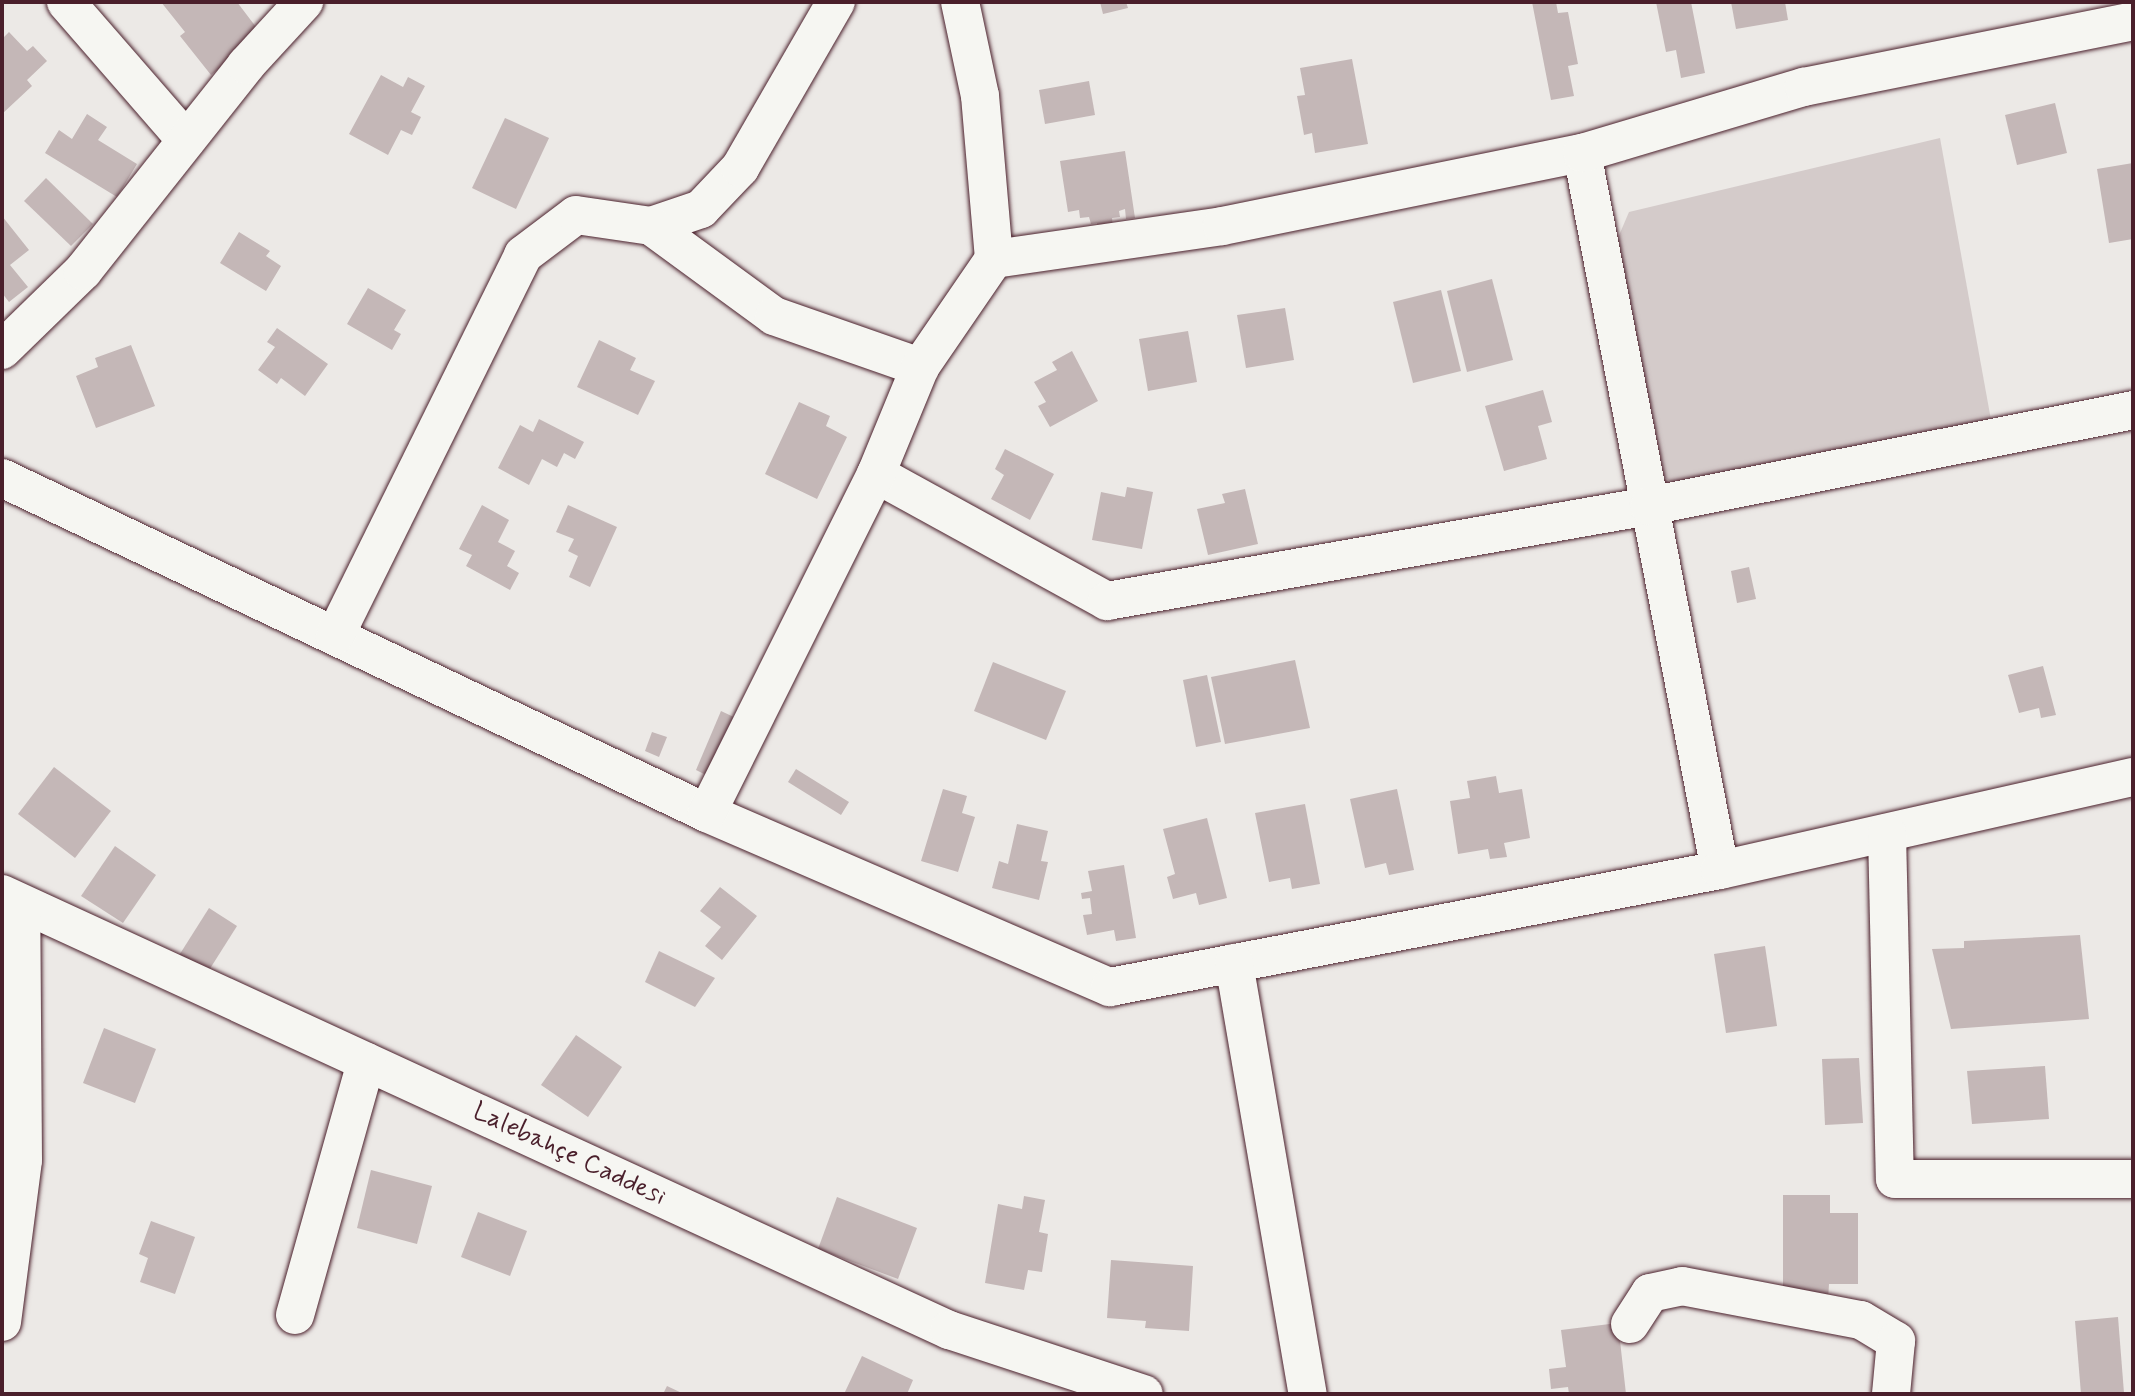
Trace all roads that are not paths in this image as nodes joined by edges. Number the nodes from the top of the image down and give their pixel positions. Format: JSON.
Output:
{"nodes":[{"id":1,"x":66,"y":2,"type":"edge"},
{"id":2,"x":304,"y":2,"type":"edge"},
{"id":3,"x":836,"y":2,"type":"edge"},
{"id":4,"x":960,"y":2,"type":"edge"},
{"id":5,"x":2133,"y":21,"type":"edge"},
{"id":6,"x":186,"y":140,"type":"junction"},
{"id":7,"x":1582,"y":153,"type":"junction"},
{"id":8,"x":651,"y":226,"type":"junction"},
{"id":9,"x":994,"y":259,"type":"junction"},
{"id":10,"x":2,"y":350,"type":"edge"},
{"id":11,"x":920,"y":367,"type":"junction"},
{"id":12,"x":2133,"y":410,"type":"edge"},
{"id":13,"x":876,"y":474,"type":"junction"},
{"id":14,"x":2,"y":478,"type":"edge"},
{"id":15,"x":1649,"y":506,"type":"junction"},
{"id":16,"x":335,"y":636,"type":"junction"},
{"id":17,"x":2133,"y":777,"type":"edge"},
{"id":18,"x":707,"y":813,"type":"junction"},
{"id":19,"x":1887,"y":833,"type":"junction"},
{"id":20,"x":1720,"y":870,"type":"junction"},
{"id":21,"x":12,"y":899,"type":"edge"},
{"id":22,"x":1234,"y":963,"type":"junction"},
{"id":23,"x":366,"y":1062,"type":"junction"},
{"id":24,"x":2133,"y":1179,"type":"edge"},
{"id":25,"x":295,"y":1315,"type":"dead end"},
{"id":26,"x":2,"y":1322,"type":"edge"},
{"id":27,"x":1630,"y":1324,"type":"dead end"},
{"id":28,"x":1144,"y":1394,"type":"edge"},
{"id":29,"x":1308,"y":1394,"type":"edge"},
{"id":30,"x":1891,"y":1394,"type":"edge"}],
"edges":[{"from":1,"to":6,"type":"street"},
{"from":2,"to":6,"type":"street"},
{"from":3,"to":8,"type":"street"},
{"from":4,"to":9,"type":"street"},
{"from":5,"to":7,"type":"street"},
{"from":6,"to":10,"type":"street"},
{"from":7,"to":9,"type":"street"},
{"from":7,"to":15,"type":"street"},
{"from":8,"to":11,"type":"street"},
{"from":8,"to":16,"type":"street"},
{"from":9,"to":11,"type":"street"},
{"from":11,"to":13,"type":"street"},
{"from":12,"to":15,"type":"street"},
{"from":13,"to":15,"type":"street"},
{"from":13,"to":18,"type":"street"},
{"from":14,"to":16,"type":"street"},
{"from":15,"to":20,"type":"street"},
{"from":16,"to":18,"type":"street"},
{"from":17,"to":19,"type":"street"},
{"from":18,"to":22,"type":"street"},
{"from":19,"to":20,"type":"street"},
{"from":19,"to":24,"type":"street"},
{"from":20,"to":22,"type":"street"},
{"from":21,"to":23,"type":"street","name":"Lalebahçe Caddesi"},
{"from":21,"to":26,"type":"street"},
{"from":22,"to":29,"type":"street"},
{"from":23,"to":25,"type":"street"},
{"from":23,"to":28,"type":"street","name":"Lalebahçe Caddesi"},
{"from":27,"to":30,"type":"street"}]}
